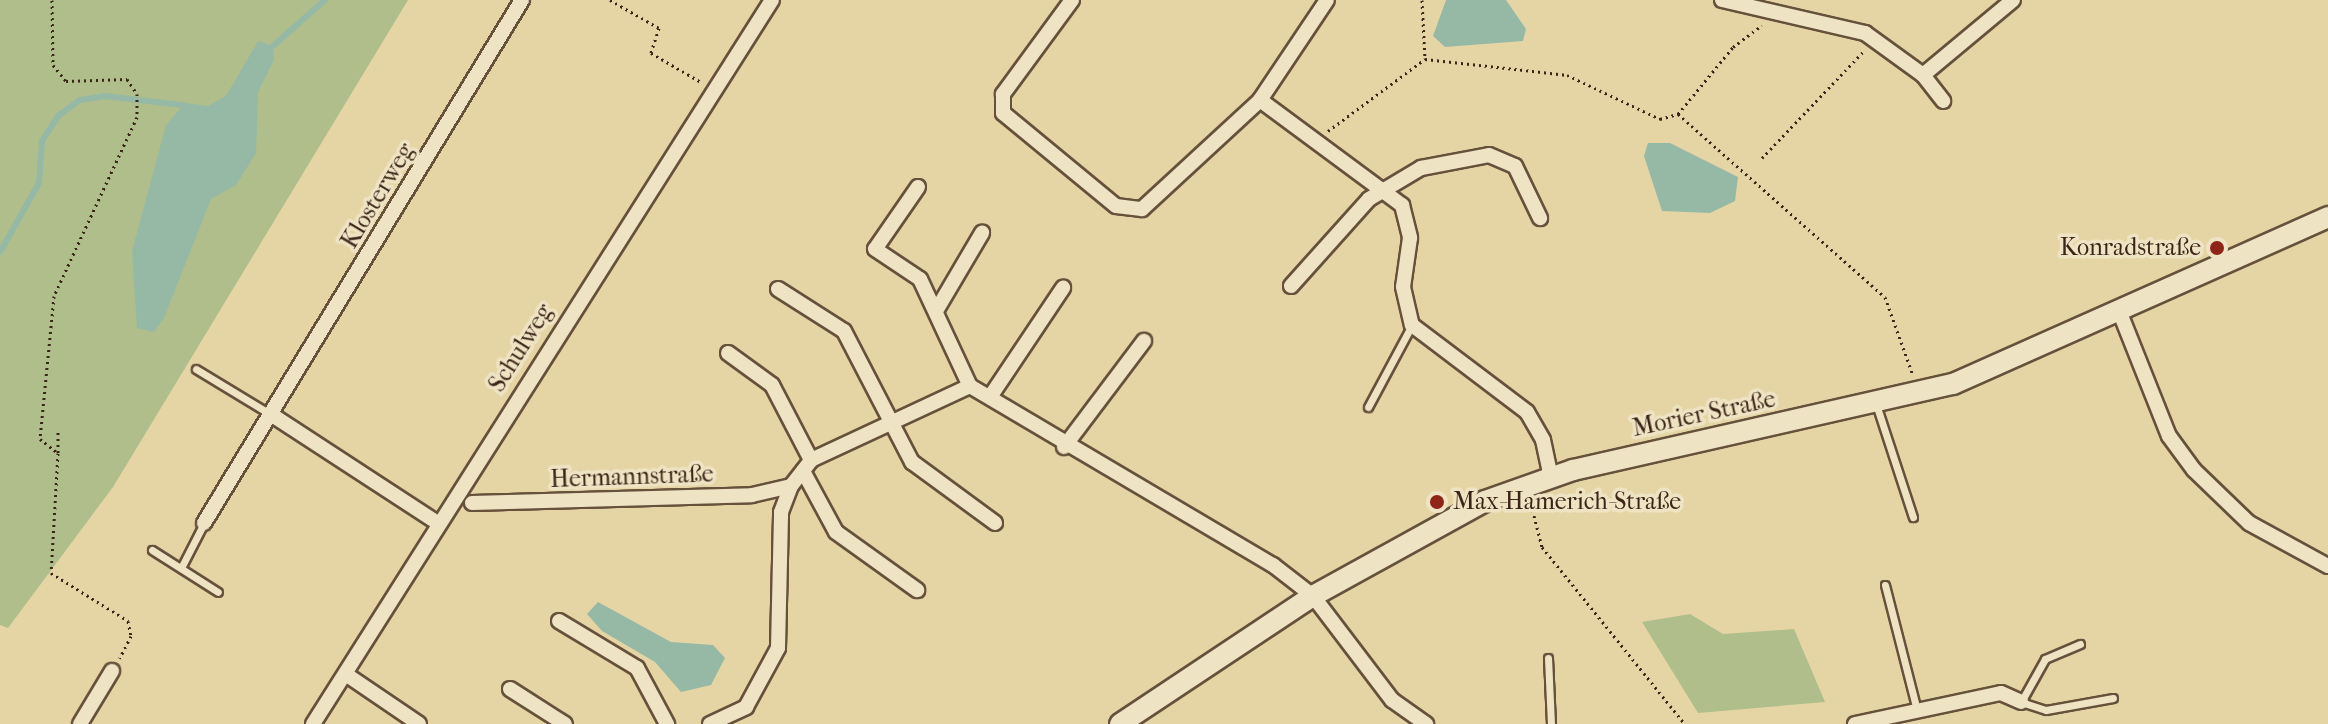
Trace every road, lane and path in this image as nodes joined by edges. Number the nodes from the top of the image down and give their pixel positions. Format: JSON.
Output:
{"nodes":[{"id":1,"x":52,"y":0,"type":"edge"},
{"id":2,"x":522,"y":0,"type":"edge"},
{"id":3,"x":610,"y":0,"type":"edge"},
{"id":4,"x":772,"y":0,"type":"edge"},
{"id":5,"x":1072,"y":0,"type":"edge"},
{"id":6,"x":1327,"y":0,"type":"edge"},
{"id":7,"x":1422,"y":0,"type":"edge"},
{"id":8,"x":1722,"y":0,"type":"edge"},
{"id":9,"x":2013,"y":0,"type":"edge"},
{"id":10,"x":1781,"y":6,"type":"edge"},
{"id":11,"x":1875,"y":40,"type":"junction"},
{"id":12,"x":1425,"y":59,"type":"junction"},
{"id":13,"x":1923,"y":75,"type":"junction"},
{"id":14,"x":713,"y":88,"type":"junction"},
{"id":15,"x":1260,"y":100,"type":"junction"},
{"id":16,"x":1943,"y":101,"type":"dead end"},
{"id":17,"x":1678,"y":114,"type":"junction"},
{"id":18,"x":1311,"y":143,"type":"junction"},
{"id":19,"x":1762,"y":158,"type":"dead end"},
{"id":20,"x":918,"y":187,"type":"dead end"},
{"id":21,"x":1385,"y":192,"type":"junction"},
{"id":22,"x":2328,"y":217,"type":"edge"},
{"id":23,"x":1540,"y":218,"type":"dead end"},
{"id":24,"x":982,"y":233,"type":"dead end"},
{"id":25,"x":1291,"y":286,"type":"dead end"},
{"id":26,"x":1063,"y":288,"type":"dead end"},
{"id":27,"x":778,"y":289,"type":"dead end"},
{"id":28,"x":936,"y":311,"type":"junction"},
{"id":29,"x":2120,"y":313,"type":"junction"},
{"id":30,"x":1412,"y":325,"type":"junction"},
{"id":31,"x":1144,"y":341,"type":"dead end"},
{"id":32,"x":728,"y":353,"type":"dead end"},
{"id":33,"x":196,"y":369,"type":"dead end"},
{"id":34,"x":970,"y":386,"type":"junction"},
{"id":35,"x":992,"y":394,"type":"junction"},
{"id":36,"x":1918,"y":394,"type":"junction"},
{"id":37,"x":1876,"y":404,"type":"junction"},
{"id":38,"x":1368,"y":407,"type":"dead end"},
{"id":39,"x":272,"y":415,"type":"junction"},
{"id":40,"x":891,"y":419,"type":"junction"},
{"id":41,"x":58,"y":429,"type":"dead end"},
{"id":42,"x":1064,"y":447,"type":"junction"},
{"id":43,"x":58,"y":453,"type":"junction"},
{"id":44,"x":807,"y":465,"type":"junction"},
{"id":45,"x":1551,"y":477,"type":"junction"},
{"id":46,"x":791,"y":486,"type":"junction"},
{"id":47,"x":1530,"y":500,"type":"dead end"},
{"id":48,"x":472,"y":503,"type":"dead end"},
{"id":49,"x":1913,"y":517,"type":"dead end"},
{"id":50,"x":204,"y":523,"type":"joint"},
{"id":51,"x":995,"y":523,"type":"dead end"},
{"id":52,"x":439,"y":524,"type":"junction"},
{"id":53,"x":152,"y":550,"type":"dead end"},
{"id":54,"x":2328,"y":566,"type":"edge"},
{"id":55,"x":181,"y":568,"type":"junction"},
{"id":56,"x":1885,"y":585,"type":"dead end"},
{"id":57,"x":917,"y":590,"type":"dead end"},
{"id":58,"x":218,"y":592,"type":"dead end"},
{"id":59,"x":1313,"y":596,"type":"junction"},
{"id":60,"x":559,"y":621,"type":"dead end"},
{"id":61,"x":2080,"y":644,"type":"dead end"},
{"id":62,"x":1548,"y":658,"type":"dead end"},
{"id":63,"x":112,"y":671,"type":"joint"},
{"id":64,"x":347,"y":675,"type":"junction"},
{"id":65,"x":510,"y":689,"type":"dead end"},
{"id":66,"x":2113,"y":698,"type":"dead end"},
{"id":67,"x":2021,"y":702,"type":"junction"},
{"id":68,"x":1917,"y":711,"type":"junction"},
{"id":69,"x":80,"y":724,"type":"edge"},
{"id":70,"x":313,"y":724,"type":"edge"},
{"id":71,"x":419,"y":724,"type":"edge"},
{"id":72,"x":565,"y":724,"type":"edge"},
{"id":73,"x":667,"y":724,"type":"edge"},
{"id":74,"x":710,"y":724,"type":"edge"},
{"id":75,"x":1120,"y":724,"type":"edge"},
{"id":76,"x":1426,"y":724,"type":"edge"},
{"id":77,"x":1551,"y":724,"type":"edge"},
{"id":78,"x":1685,"y":724,"type":"edge"},
{"id":79,"x":1855,"y":724,"type":"edge"}],
"edges":[{"from":1,"to":43,"type":"path"},
{"from":2,"to":39,"type":"street","name":"Klosterweg"},
{"from":3,"to":14,"type":"path"},
{"from":4,"to":14,"type":"street","name":"Schulweg"},
{"from":5,"to":15,"type":"street"},
{"from":6,"to":15,"type":"street"},
{"from":7,"to":12,"type":"path"},
{"from":8,"to":10,"type":"street"},
{"from":9,"to":13,"type":"street"},
{"from":10,"to":11,"type":"street"},
{"from":10,"to":17,"type":"path"},
{"from":11,"to":13,"type":"street"},
{"from":11,"to":19,"type":"path"},
{"from":12,"to":17,"type":"path"},
{"from":12,"to":18,"type":"path"},
{"from":13,"to":16,"type":"street"},
{"from":14,"to":52,"type":"street","name":"Schulweg"},
{"from":15,"to":18,"type":"street"},
{"from":17,"to":36,"type":"path"},
{"from":18,"to":21,"type":"street"},
{"from":20,"to":28,"type":"street"},
{"from":21,"to":23,"type":"street"},
{"from":21,"to":25,"type":"street"},
{"from":21,"to":30,"type":"street"},
{"from":22,"to":29,"type":"main road","name":"Morier Straße"},
{"from":24,"to":28,"type":"street"},
{"from":26,"to":35,"type":"street"},
{"from":27,"to":40,"type":"street"},
{"from":28,"to":34,"type":"street"},
{"from":29,"to":36,"type":"main road","name":"Morier Straße"},
{"from":29,"to":54,"type":"street"},
{"from":30,"to":38,"type":"lane"},
{"from":30,"to":45,"type":"street"},
{"from":31,"to":42,"type":"street"},
{"from":32,"to":44,"type":"street"},
{"from":33,"to":39,"type":"lane"},
{"from":34,"to":35,"type":"street"},
{"from":34,"to":40,"type":"street"},
{"from":35,"to":42,"type":"street"},
{"from":36,"to":37,"type":"main road","name":"Morier Straße"},
{"from":37,"to":45,"type":"main road","name":"Morier Straße"},
{"from":37,"to":49,"type":"lane"},
{"from":39,"to":50,"type":"street","name":"Klosterweg"},
{"from":39,"to":52,"type":"street"},
{"from":40,"to":44,"type":"street"},
{"from":40,"to":51,"type":"street"},
{"from":41,"to":43,"type":"path"},
{"from":42,"to":59,"type":"street"},
{"from":43,"to":63,"type":"path"},
{"from":44,"to":46,"type":"street"},
{"from":44,"to":57,"type":"street"},
{"from":45,"to":59,"type":"main road","name":"Morier Straße"},
{"from":46,"to":48,"type":"street","name":"Hermannstraße"},
{"from":46,"to":74,"type":"street"},
{"from":47,"to":78,"type":"path"},
{"from":50,"to":55,"type":"lane"},
{"from":52,"to":64,"type":"street","name":"Schulweg"},
{"from":53,"to":55,"type":"lane"},
{"from":55,"to":58,"type":"lane"},
{"from":56,"to":68,"type":"lane"},
{"from":59,"to":75,"type":"main road","name":"Morier Straße"},
{"from":59,"to":76,"type":"street"},
{"from":60,"to":73,"type":"street"},
{"from":61,"to":67,"type":"lane"},
{"from":62,"to":77,"type":"lane"},
{"from":63,"to":69,"type":"street"},
{"from":64,"to":70,"type":"street","name":"Schulweg"},
{"from":64,"to":71,"type":"street"},
{"from":65,"to":72,"type":"street"},
{"from":66,"to":67,"type":"lane"},
{"from":67,"to":68,"type":"street"},
{"from":68,"to":79,"type":"street"}]}
